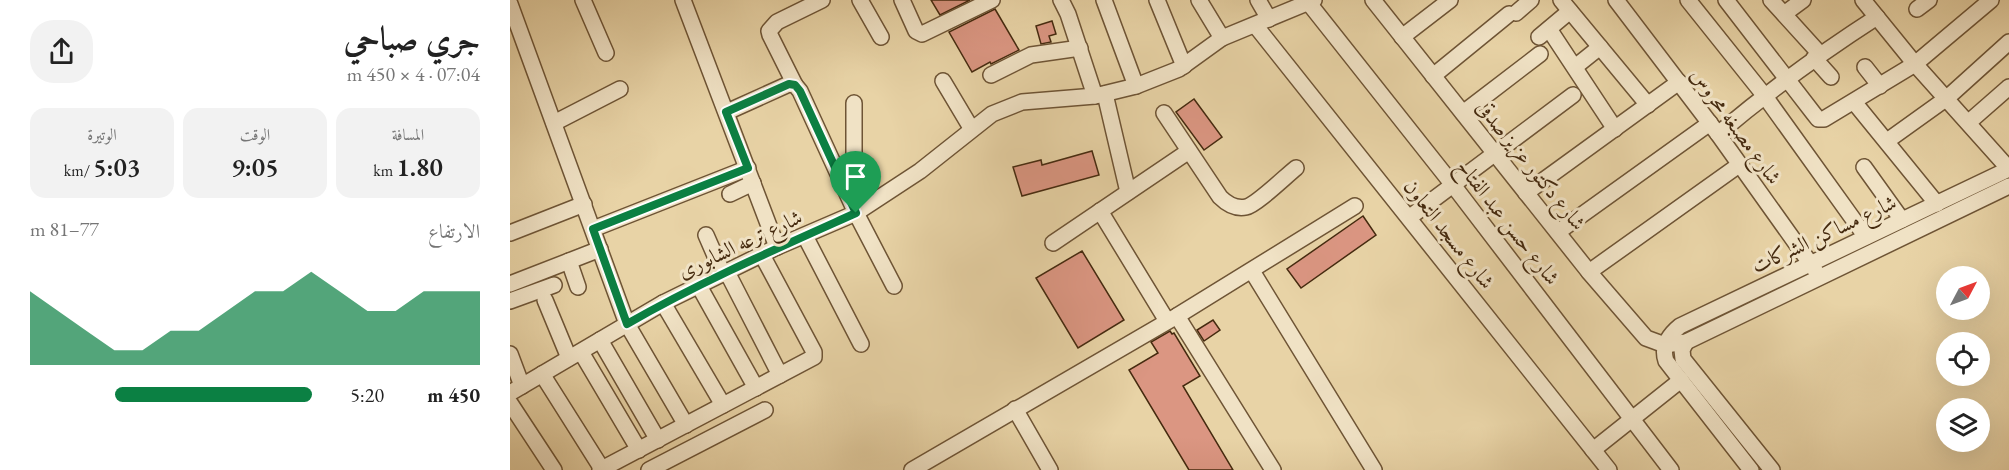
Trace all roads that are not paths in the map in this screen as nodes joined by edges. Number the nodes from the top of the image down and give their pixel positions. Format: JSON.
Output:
{"nodes":[{"id":1,"x":583,"y":0,"type":"edge"},
{"id":2,"x":683,"y":0,"type":"edge"},
{"id":3,"x":822,"y":0,"type":"edge"},
{"id":4,"x":860,"y":0,"type":"edge"},
{"id":5,"x":902,"y":0,"type":"edge"},
{"id":6,"x":992,"y":0,"type":"edge"},
{"id":7,"x":1061,"y":0,"type":"edge"},
{"id":8,"x":1104,"y":0,"type":"edge"},
{"id":9,"x":1157,"y":0,"type":"edge"},
{"id":10,"x":1199,"y":0,"type":"edge"},
{"id":11,"x":1258,"y":0,"type":"edge"},
{"id":12,"x":1372,"y":0,"type":"edge"},
{"id":13,"x":1450,"y":0,"type":"edge"},
{"id":14,"x":1531,"y":0,"type":"edge"},
{"id":15,"x":1616,"y":0,"type":"edge"},
{"id":16,"x":1688,"y":0,"type":"edge"},
{"id":17,"x":1726,"y":0,"type":"edge"},
{"id":18,"x":1771,"y":0,"type":"edge"},
{"id":19,"x":1803,"y":0,"type":"edge"},
{"id":20,"x":1863,"y":0,"type":"edge"},
{"id":21,"x":1991,"y":0,"type":"edge"},
{"id":22,"x":1312,"y":1,"type":"edge"},
{"id":23,"x":510,"y":4,"type":"edge"},
{"id":24,"x":1566,"y":5,"type":"edge"},
{"id":25,"x":1784,"y":14,"type":"junction"},
{"id":26,"x":1877,"y":17,"type":"junction"},
{"id":27,"x":1262,"y":22,"type":"junction"},
{"id":28,"x":881,"y":37,"type":"dead end"},
{"id":29,"x":1402,"y":37,"type":"junction"},
{"id":30,"x":1222,"y":38,"type":"junction"},
{"id":31,"x":2009,"y":42,"type":"edge"},
{"id":32,"x":1600,"y":46,"type":"junction"},
{"id":33,"x":1080,"y":48,"type":"junction"},
{"id":34,"x":606,"y":53,"type":"dead end"},
{"id":35,"x":1540,"y":54,"type":"dead end"},
{"id":36,"x":1817,"y":56,"type":"junction"},
{"id":37,"x":1915,"y":64,"type":"junction"},
{"id":38,"x":1184,"y":66,"type":"junction"},
{"id":39,"x":1575,"y":67,"type":"junction"},
{"id":40,"x":1865,"y":67,"type":"dead end"},
{"id":41,"x":991,"y":75,"type":"dead end"},
{"id":42,"x":1433,"y":76,"type":"junction"},
{"id":43,"x":1831,"y":77,"type":"dead end"},
{"id":44,"x":1787,"y":78,"type":"junction"},
{"id":45,"x":943,"y":81,"type":"dead end"},
{"id":46,"x":1679,"y":82,"type":"junction"},
{"id":47,"x":795,"y":85,"type":"junction"},
{"id":48,"x":1136,"y":86,"type":"junction"},
{"id":49,"x":1880,"y":86,"type":"junction"},
{"id":50,"x":2009,"y":87,"type":"edge"},
{"id":51,"x":620,"y":89,"type":"dead end"},
{"id":52,"x":1100,"y":95,"type":"junction"},
{"id":53,"x":1573,"y":95,"type":"dead end"},
{"id":54,"x":1764,"y":95,"type":"junction"},
{"id":55,"x":1947,"y":98,"type":"junction"},
{"id":56,"x":1854,"y":102,"type":"junction"},
{"id":57,"x":854,"y":103,"type":"dead end"},
{"id":58,"x":1648,"y":105,"type":"junction"},
{"id":59,"x":726,"y":112,"type":"junction"},
{"id":60,"x":1164,"y":113,"type":"dead end"},
{"id":61,"x":1463,"y":113,"type":"junction"},
{"id":62,"x":1969,"y":122,"type":"junction"},
{"id":63,"x":554,"y":123,"type":"junction"},
{"id":64,"x":971,"y":128,"type":"junction"},
{"id":65,"x":1714,"y":128,"type":"junction"},
{"id":66,"x":1615,"y":129,"type":"junction"},
{"id":67,"x":1887,"y":141,"type":"junction"},
{"id":68,"x":1189,"y":151,"type":"junction"},
{"id":69,"x":1496,"y":154,"type":"junction"},
{"id":70,"x":1739,"y":165,"type":"junction"},
{"id":71,"x":1864,"y":167,"type":"dead end"},
{"id":72,"x":1296,"y":168,"type":"dead end"},
{"id":73,"x":2009,"y":169,"type":"edge"},
{"id":74,"x":750,"y":176,"type":"junction"},
{"id":75,"x":1453,"y":185,"type":"junction"},
{"id":76,"x":2009,"y":186,"type":"edge"},
{"id":77,"x":1128,"y":192,"type":"junction"},
{"id":78,"x":1526,"y":193,"type":"junction"},
{"id":79,"x":730,"y":194,"type":"dead end"},
{"id":80,"x":584,"y":204,"type":"junction"},
{"id":81,"x":1937,"y":204,"type":"junction"},
{"id":82,"x":1355,"y":206,"type":"dead end"},
{"id":83,"x":860,"y":210,"type":"junction"},
{"id":84,"x":1100,"y":211,"type":"junction"},
{"id":85,"x":1410,"y":217,"type":"junction"},
{"id":86,"x":1902,"y":220,"type":"junction"},
{"id":87,"x":593,"y":229,"type":"junction"},
{"id":88,"x":510,"y":232,"type":"edge"},
{"id":89,"x":1558,"y":232,"type":"junction"},
{"id":90,"x":706,"y":235,"type":"dead end"},
{"id":91,"x":805,"y":236,"type":"junction"},
{"id":92,"x":1866,"y":237,"type":"junction"},
{"id":93,"x":1053,"y":243,"type":"dead end"},
{"id":94,"x":777,"y":247,"type":"junction"},
{"id":95,"x":600,"y":249,"type":"junction"},
{"id":96,"x":762,"y":255,"type":"junction"},
{"id":97,"x":569,"y":261,"type":"junction"},
{"id":98,"x":1810,"y":264,"type":"junction"},
{"id":99,"x":1252,"y":271,"type":"junction"},
{"id":100,"x":1589,"y":272,"type":"junction"},
{"id":101,"x":725,"y":273,"type":"junction"},
{"id":102,"x":1820,"y":278,"type":"junction"},
{"id":103,"x":510,"y":284,"type":"edge"},
{"id":104,"x":554,"y":285,"type":"dead end"},
{"id":105,"x":699,"y":286,"type":"junction"},
{"id":106,"x":894,"y":286,"type":"dead end"},
{"id":107,"x":578,"y":287,"type":"dead end"},
{"id":108,"x":545,"y":300,"type":"dead end"},
{"id":109,"x":510,"y":301,"type":"edge"},
{"id":110,"x":663,"y":303,"type":"junction"},
{"id":111,"x":1172,"y":319,"type":"junction"},
{"id":112,"x":627,"y":324,"type":"junction"},
{"id":113,"x":600,"y":340,"type":"junction"},
{"id":114,"x":1686,"y":342,"type":"junction"},
{"id":115,"x":861,"y":344,"type":"dead end"},
{"id":116,"x":1665,"y":345,"type":"junction"},
{"id":117,"x":510,"y":354,"type":"edge"},
{"id":118,"x":575,"y":355,"type":"junction"},
{"id":119,"x":542,"y":374,"type":"junction"},
{"id":120,"x":780,"y":375,"type":"junction"},
{"id":121,"x":1681,"y":380,"type":"junction"},
{"id":122,"x":756,"y":388,"type":"junction"},
{"id":123,"x":516,"y":390,"type":"edge"},
{"id":124,"x":510,"y":403,"type":"edge"},
{"id":125,"x":723,"y":405,"type":"junction"},
{"id":126,"x":1014,"y":409,"type":"junction"},
{"id":127,"x":765,"y":410,"type":"dead end"},
{"id":128,"x":1633,"y":418,"type":"junction"},
{"id":129,"x":686,"y":425,"type":"junction"},
{"id":130,"x":658,"y":440,"type":"junction"},
{"id":131,"x":639,"y":450,"type":"junction"},
{"id":132,"x":1593,"y":450,"type":"junction"},
{"id":133,"x":601,"y":469,"type":"edge"},
{"id":134,"x":554,"y":470,"type":"edge"},
{"id":135,"x":649,"y":470,"type":"edge"},
{"id":136,"x":912,"y":470,"type":"edge"},
{"id":137,"x":1050,"y":470,"type":"edge"},
{"id":138,"x":1273,"y":470,"type":"edge"},
{"id":139,"x":1374,"y":470,"type":"edge"},
{"id":140,"x":1608,"y":470,"type":"edge"},
{"id":141,"x":1671,"y":470,"type":"edge"},
{"id":142,"x":1751,"y":470,"type":"edge"},
{"id":143,"x":1772,"y":470,"type":"edge"}],
"edges":[{"from":1,"to":34,"type":"street"},
{"from":2,"to":59,"type":"street"},
{"from":3,"to":47,"type":"street"},
{"from":4,"to":28,"type":"street"},
{"from":5,"to":6,"type":"street"},
{"from":7,"to":33,"type":"street"},
{"from":8,"to":48,"type":"street"},
{"from":9,"to":38,"type":"street"},
{"from":10,"to":30,"type":"street"},
{"from":11,"to":27,"type":"street","name":"شارع مسجد التعاون"},
{"from":12,"to":29,"type":"street","name":"شارع دكتور عزيز صدقى"},
{"from":13,"to":29,"type":"street"},
{"from":14,"to":42,"type":"street"},
{"from":15,"to":46,"type":"street","name":"شارع مصبغه محروس"},
{"from":16,"to":54,"type":"street"},
{"from":17,"to":44,"type":"street"},
{"from":18,"to":25,"type":"street"},
{"from":19,"to":25,"type":"street"},
{"from":20,"to":26,"type":"street"},
{"from":21,"to":37,"type":"street"},
{"from":22,"to":27,"type":"street","name":"شارع ترعه الشابورى"},
{"from":22,"to":75,"type":"street","name":"شارع حسن عبد الفتاح"},
{"from":23,"to":63,"type":"street"},
{"from":24,"to":32,"type":"street"},
{"from":24,"to":39,"type":"street"},
{"from":25,"to":36,"type":"street"},
{"from":26,"to":36,"type":"street"},
{"from":26,"to":37,"type":"street"},
{"from":27,"to":30,"type":"street","name":"شارع ترعه الشابورى"},
{"from":27,"to":85,"type":"street","name":"شارع مسجد التعاون"},
{"from":29,"to":42,"type":"street","name":"شارع دكتور عزيز صدقى"},
{"from":30,"to":38,"type":"street","name":"شارع ترعه الشابورى"},
{"from":31,"to":55,"type":"street"},
{"from":32,"to":39,"type":"street"},
{"from":32,"to":58,"type":"street"},
{"from":33,"to":41,"type":"street"},
{"from":33,"to":52,"type":"street"},
{"from":35,"to":61,"type":"street"},
{"from":36,"to":43,"type":"street"},
{"from":36,"to":44,"type":"street"},
{"from":37,"to":49,"type":"street"},
{"from":37,"to":55,"type":"street"},
{"from":38,"to":48,"type":"street","name":"شارع ترعه الشابورى"},
{"from":39,"to":66,"type":"street"},
{"from":40,"to":49,"type":"street"},
{"from":42,"to":61,"type":"street","name":"شارع دكتور عزيز صدقى"},
{"from":44,"to":54,"type":"street"},
{"from":44,"to":56,"type":"street"},
{"from":45,"to":64,"type":"street"},
{"from":46,"to":58,"type":"street"},
{"from":46,"to":65,"type":"street","name":"شارع مصبغه محروس"},
{"from":47,"to":59,"type":"street"},
{"from":47,"to":83,"type":"street"},
{"from":48,"to":52,"type":"street","name":"شارع ترعه الشابورى"},
{"from":49,"to":56,"type":"street"},
{"from":50,"to":62,"type":"street"},
{"from":51,"to":63,"type":"street"},
{"from":52,"to":64,"type":"street","name":"شارع ترعه الشابورى"},
{"from":52,"to":77,"type":"street"},
{"from":53,"to":69,"type":"street"},
{"from":54,"to":65,"type":"street"},
{"from":54,"to":92,"type":"street"},
{"from":55,"to":62,"type":"street"},
{"from":55,"to":67,"type":"street"},
{"from":56,"to":67,"type":"street"},
{"from":57,"to":83,"type":"street"},
{"from":58,"to":66,"type":"street"},
{"from":59,"to":74,"type":"street"},
{"from":60,"to":68,"type":"street"},
{"from":61,"to":69,"type":"street","name":"شارع دكتور عزيز صدقى"},
{"from":62,"to":73,"type":"street"},
{"from":63,"to":80,"type":"street"},
{"from":64,"to":83,"type":"street","name":"شارع ترعه الشابورى"},
{"from":65,"to":70,"type":"street","name":"شارع مصبغه محروس"},
{"from":65,"to":89,"type":"street"},
{"from":66,"to":78,"type":"street"},
{"from":67,"to":81,"type":"street"},
{"from":68,"to":72,"type":"street"},
{"from":68,"to":77,"type":"street"},
{"from":69,"to":75,"type":"street"},
{"from":69,"to":78,"type":"street","name":"شارع دكتور عزيز صدقى"},
{"from":70,"to":98,"type":"street","name":"شارع مصبغه محروس"},
{"from":70,"to":100,"type":"street"},
{"from":71,"to":86,"type":"street"},
{"from":73,"to":81,"type":"street","name":"شارع مساكن الشركات"},
{"from":74,"to":79,"type":"street"},
{"from":74,"to":87,"type":"street"},
{"from":74,"to":94,"type":"street"},
{"from":75,"to":85,"type":"street"},
{"from":75,"to":128,"type":"street","name":"شارع حسن عبد الفتاح"},
{"from":76,"to":102,"type":"street","name":"شارع مساكن الشركات"},
{"from":77,"to":84,"type":"street"},
{"from":78,"to":89,"type":"street","name":"شارع دكتور عزيز صدقى"},
{"from":80,"to":87,"type":"street"},
{"from":80,"to":88,"type":"street"},
{"from":81,"to":86,"type":"street","name":"شارع مساكن الشركات"},
{"from":82,"to":99,"type":"street"},
{"from":83,"to":91,"type":"street","name":"شارع ترعه الشابورى"},
{"from":83,"to":106,"type":"street"},
{"from":84,"to":93,"type":"street"},
{"from":84,"to":111,"type":"street"},
{"from":85,"to":132,"type":"street","name":"شارع مسجد التعاون"},
{"from":86,"to":92,"type":"street","name":"شارع مساكن الشركات"},
{"from":87,"to":95,"type":"street"},
{"from":89,"to":100,"type":"street","name":"شارع دكتور عزيز صدقى"},
{"from":90,"to":101,"type":"street"},
{"from":91,"to":94,"type":"street","name":"شارع ترعه الشابورى"},
{"from":91,"to":115,"type":"street"},
{"from":92,"to":98,"type":"street","name":"شارع مساكن الشركات"},
{"from":94,"to":96,"type":"street","name":"شارع ترعه الشابورى"},
{"from":95,"to":97,"type":"street"},
{"from":95,"to":112,"type":"street"},
{"from":96,"to":101,"type":"street","name":"شارع ترعه الشابورى"},
{"from":96,"to":120,"type":"street"},
{"from":97,"to":103,"type":"street"},
{"from":97,"to":107,"type":"street"},
{"from":98,"to":102,"type":"street","name":"شارع مصبغه محروس"},
{"from":98,"to":116,"type":"street","name":"شارع مساكن الشركات"},
{"from":99,"to":111,"type":"street"},
{"from":99,"to":139,"type":"street"},
{"from":100,"to":116,"type":"street","name":"شارع دكتور عزيز صدقى"},
{"from":101,"to":105,"type":"street","name":"شارع ترعه الشابورى"},
{"from":101,"to":120,"type":"street"},
{"from":102,"to":114,"type":"street","name":"شارع مساكن الشركات"},
{"from":104,"to":109,"type":"street"},
{"from":105,"to":110,"type":"street","name":"شارع ترعه الشابورى"},
{"from":105,"to":122,"type":"street"},
{"from":108,"to":118,"type":"street"},
{"from":110,"to":112,"type":"street","name":"شارع ترعه الشابورى"},
{"from":110,"to":125,"type":"street"},
{"from":111,"to":126,"type":"street"},
{"from":111,"to":138,"type":"street"},
{"from":112,"to":113,"type":"street","name":"شارع ترعه الشابورى"},
{"from":112,"to":129,"type":"street"},
{"from":113,"to":118,"type":"street","name":"شارع ترعه الشابورى"},
{"from":113,"to":130,"type":"street"},
{"from":114,"to":116,"type":"street"},
{"from":114,"to":143,"type":"street"},
{"from":116,"to":121,"type":"street"},
{"from":117,"to":123,"type":"street"},
{"from":118,"to":119,"type":"street","name":"شارع ترعه الشابورى"},
{"from":118,"to":131,"type":"street"},
{"from":119,"to":123,"type":"street","name":"شارع ترعه الشابورى"},
{"from":119,"to":133,"type":"street"},
{"from":120,"to":122,"type":"street"},
{"from":121,"to":128,"type":"street"},
{"from":121,"to":142,"type":"street"},
{"from":122,"to":125,"type":"street"},
{"from":124,"to":134,"type":"street"},
{"from":125,"to":129,"type":"street"},
{"from":126,"to":136,"type":"street"},
{"from":126,"to":137,"type":"street"},
{"from":127,"to":135,"type":"street"},
{"from":128,"to":132,"type":"street"},
{"from":128,"to":141,"type":"street","name":"شارع حسن عبد الفتاح"},
{"from":129,"to":130,"type":"street"},
{"from":130,"to":131,"type":"street"},
{"from":131,"to":133,"type":"street"},
{"from":132,"to":140,"type":"street","name":"شارع مسجد التعاون"}]}
